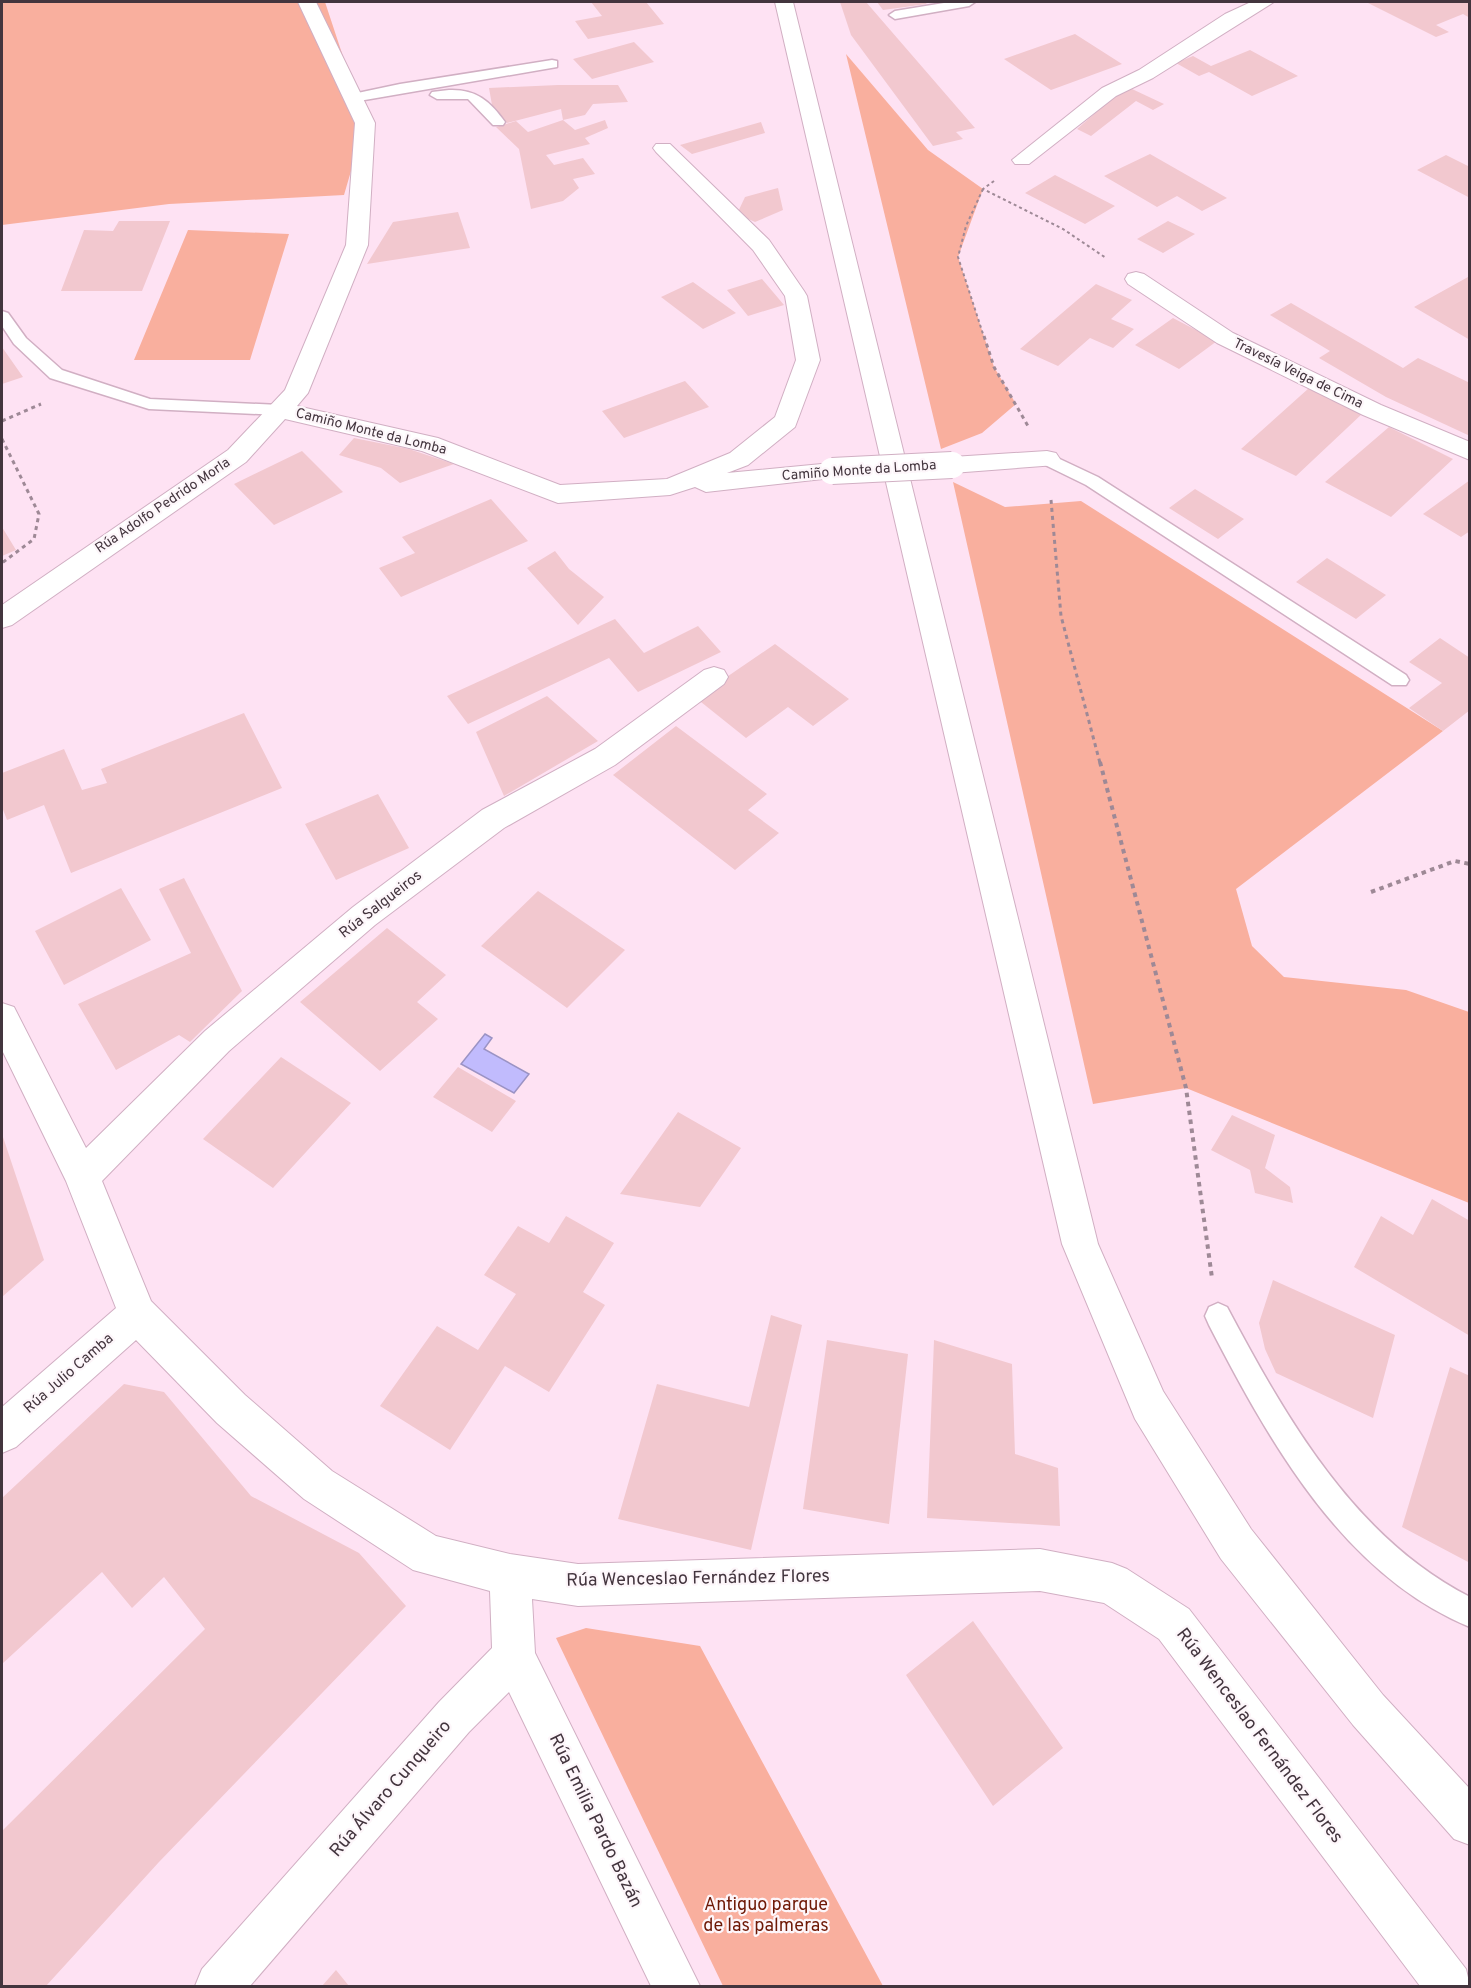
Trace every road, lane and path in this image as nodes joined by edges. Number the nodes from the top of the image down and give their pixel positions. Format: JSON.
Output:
{"nodes":[{"id":1,"x":307,"y":2,"type":"edge"},
{"id":2,"x":784,"y":2,"type":"edge"},
{"id":3,"x":969,"y":2,"type":"edge"},
{"id":4,"x":1265,"y":2,"type":"edge"},
{"id":5,"x":895,"y":15,"type":"dead end"},
{"id":6,"x":552,"y":64,"type":"dead end"},
{"id":7,"x":380,"y":92,"type":"junction"},
{"id":8,"x":353,"y":98,"type":"junction"},
{"id":9,"x":498,"y":122,"type":"dead end"},
{"id":10,"x":663,"y":148,"type":"dead end"},
{"id":11,"x":1022,"y":160,"type":"joint"},
{"id":12,"x":983,"y":189,"type":"junction"},
{"id":13,"x":1136,"y":279,"type":"joint"},
{"id":14,"x":2,"y":316,"type":"edge"},
{"id":15,"x":48,"y":401,"type":"dead end"},
{"id":16,"x":280,"y":410,"type":"junction"},
{"id":17,"x":2,"y":421,"type":"edge"},
{"id":18,"x":2,"y":439,"type":"edge"},
{"id":19,"x":1470,"y":452,"type":"edge"},
{"id":20,"x":1047,"y":459,"type":"junction"},
{"id":21,"x":670,"y":487,"type":"junction"},
{"id":22,"x":2,"y":563,"type":"edge"},
{"id":23,"x":2,"y":618,"type":"edge"},
{"id":24,"x":714,"y":676,"type":"dead end"},
{"id":25,"x":1399,"y":680,"type":"dead end"},
{"id":26,"x":1470,"y":864,"type":"edge"},
{"id":27,"x":1371,"y":892,"type":"dead end"},
{"id":28,"x":2,"y":1017,"type":"edge"},
{"id":29,"x":82,"y":1176,"type":"junction"},
{"id":30,"x":137,"y":1314,"type":"junction"},
{"id":31,"x":1218,"y":1316,"type":"joint"},
{"id":32,"x":2,"y":1433,"type":"edge"},
{"id":33,"x":510,"y":1575,"type":"junction"},
{"id":34,"x":1470,"y":1613,"type":"edge"},
{"id":35,"x":514,"y":1656,"type":"junction"},
{"id":36,"x":1368,"y":1710,"type":"junction"},
{"id":37,"x":1470,"y":1792,"type":"edge"},
{"id":38,"x":1470,"y":1823,"type":"edge"},
{"id":39,"x":219,"y":1986,"type":"edge"},
{"id":40,"x":676,"y":1986,"type":"edge"},
{"id":41,"x":1449,"y":1986,"type":"edge"}],
"edges":[{"from":1,"to":8,"type":"main road","name":"Rúa Adolfo Pedrido Morla"},
{"from":2,"to":36,"type":"main road"},
{"from":3,"to":5,"type":"lane"},
{"from":4,"to":11,"type":"main road"},
{"from":6,"to":7,"type":"lane"},
{"from":7,"to":8,"type":"lane"},
{"from":7,"to":9,"type":"lane"},
{"from":8,"to":16,"type":"main road","name":"Rúa Adolfo Pedrido Morla"},
{"from":10,"to":21,"type":"main road","name":"Camiño Monte da Lomba"},
{"from":11,"to":12,"type":"path"},
{"from":12,"to":13,"type":"path"},
{"from":12,"to":20,"type":"path"},
{"from":13,"to":19,"type":"main road","name":"Travesía Veiga de Cima"},
{"from":14,"to":16,"type":"lane"},
{"from":15,"to":17,"type":"path"},
{"from":16,"to":21,"type":"main road","name":"Camiño Monte da Lomba"},
{"from":16,"to":23,"type":"main road","name":"Rúa Adolfo Pedrido Morla"},
{"from":18,"to":22,"type":"path"},
{"from":20,"to":21,"type":"main road","name":"Camiño Monte da Lomba","bridge":true},
{"from":20,"to":25,"type":"lane"},
{"from":20,"to":31,"type":"path"},
{"from":24,"to":29,"type":"main road","name":"Rúa Salgueiros"},
{"from":26,"to":27,"type":"path"},
{"from":28,"to":29,"type":"main road","name":"Rúa Wenceslao Fernández Flores"},
{"from":29,"to":30,"type":"main road","name":"Rúa Wenceslao Fernández Flores"},
{"from":30,"to":32,"type":"main road","name":"Rúa Julio Camba"},
{"from":30,"to":33,"type":"main road","name":"Rúa Wenceslao Fernández Flores"},
{"from":31,"to":34,"type":"lane"},
{"from":33,"to":35,"type":"main road"},
{"from":33,"to":41,"type":"main road","name":"Rúa Wenceslao Fernández Flores"},
{"from":35,"to":39,"type":"main road","name":"Rúa Álvaro Cunqueiro"},
{"from":35,"to":40,"type":"main road","name":"Rúa Emilia Pardo Bazán"},
{"from":36,"to":37,"type":"main road"},
{"from":36,"to":38,"type":"main road"}]}
